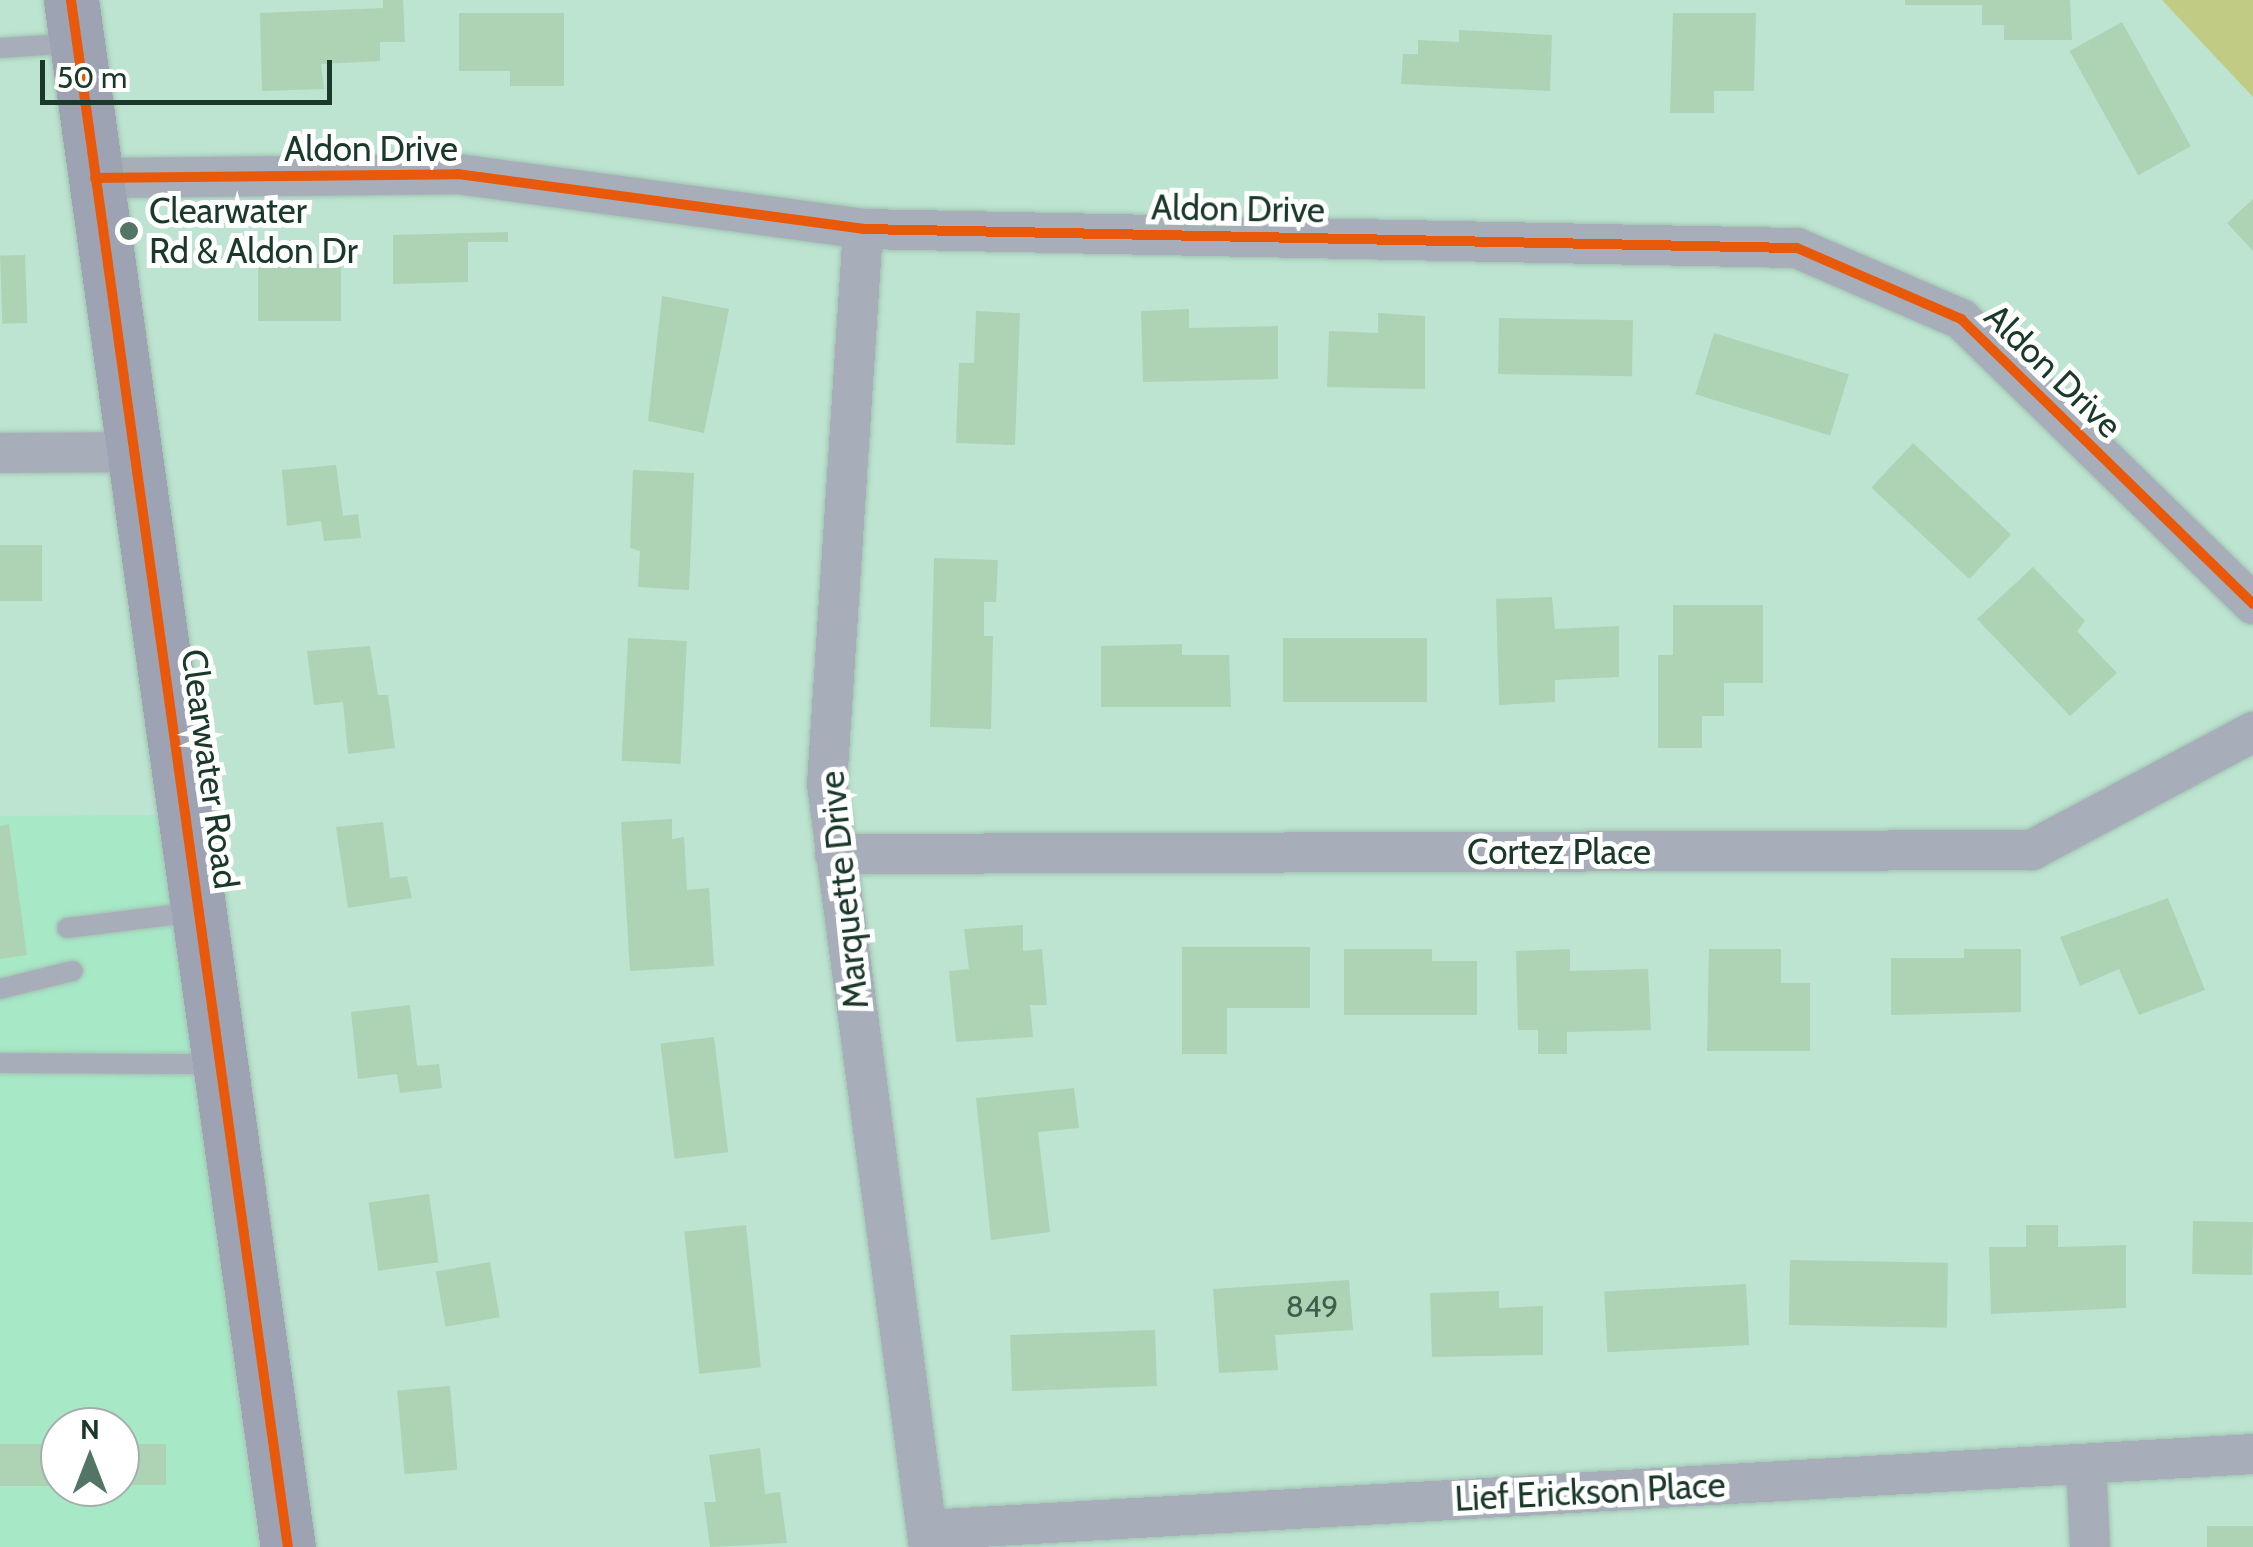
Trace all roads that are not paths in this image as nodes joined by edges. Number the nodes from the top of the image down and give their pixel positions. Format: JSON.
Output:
{"nodes":[{"id":1,"x":74,"y":22,"type":"edge"},
{"id":2,"x":0,"y":48,"type":"edge"},
{"id":3,"x":96,"y":178,"type":"junction"},
{"id":4,"x":862,"y":228,"type":"junction"},
{"id":5,"x":139,"y":452,"type":"junction"},
{"id":6,"x":0,"y":454,"type":"edge"},
{"id":7,"x":2253,"y":604,"type":"edge"},
{"id":8,"x":2253,"y":732,"type":"edge"},
{"id":9,"x":835,"y":854,"type":"junction"},
{"id":10,"x":202,"y":912,"type":"junction"},
{"id":11,"x":67,"y":928,"type":"dead end"},
{"id":12,"x":73,"y":971,"type":"dead end"},
{"id":13,"x":0,"y":989,"type":"edge"},
{"id":14,"x":0,"y":1064,"type":"edge"},
{"id":15,"x":224,"y":1064,"type":"junction"},
{"id":16,"x":2253,"y":1454,"type":"edge"},
{"id":17,"x":2086,"y":1464,"type":"junction"},
{"id":18,"x":928,"y":1539,"type":"edge"},
{"id":19,"x":288,"y":1547,"type":"edge"},
{"id":20,"x":2090,"y":1547,"type":"edge"}],
"edges":[{"from":1,"to":2,"type":"lane"},
{"from":1,"to":3,"type":"street","name":"Clearwater Road"},
{"from":3,"to":4,"type":"street","name":"Aldon Drive"},
{"from":3,"to":5,"type":"street","name":"Clearwater Road"},
{"from":4,"to":7,"type":"street","name":"Aldon Drive"},
{"from":4,"to":9,"type":"street","name":"Marquette Drive"},
{"from":5,"to":6,"type":"street"},
{"from":5,"to":10,"type":"street","name":"Clearwater Road"},
{"from":8,"to":9,"type":"street","name":"Cortez Place"},
{"from":9,"to":18,"type":"street","name":"Marquette Drive"},
{"from":10,"to":11,"type":"lane"},
{"from":10,"to":15,"type":"street","name":"Clearwater Road"},
{"from":12,"to":13,"type":"lane"},
{"from":14,"to":15,"type":"lane"},
{"from":15,"to":19,"type":"street","name":"Clearwater Road"},
{"from":16,"to":17,"type":"street","name":"Lief Erickson Place"},
{"from":17,"to":18,"type":"street","name":"Lief Erickson Place"},
{"from":17,"to":20,"type":"street"}]}
